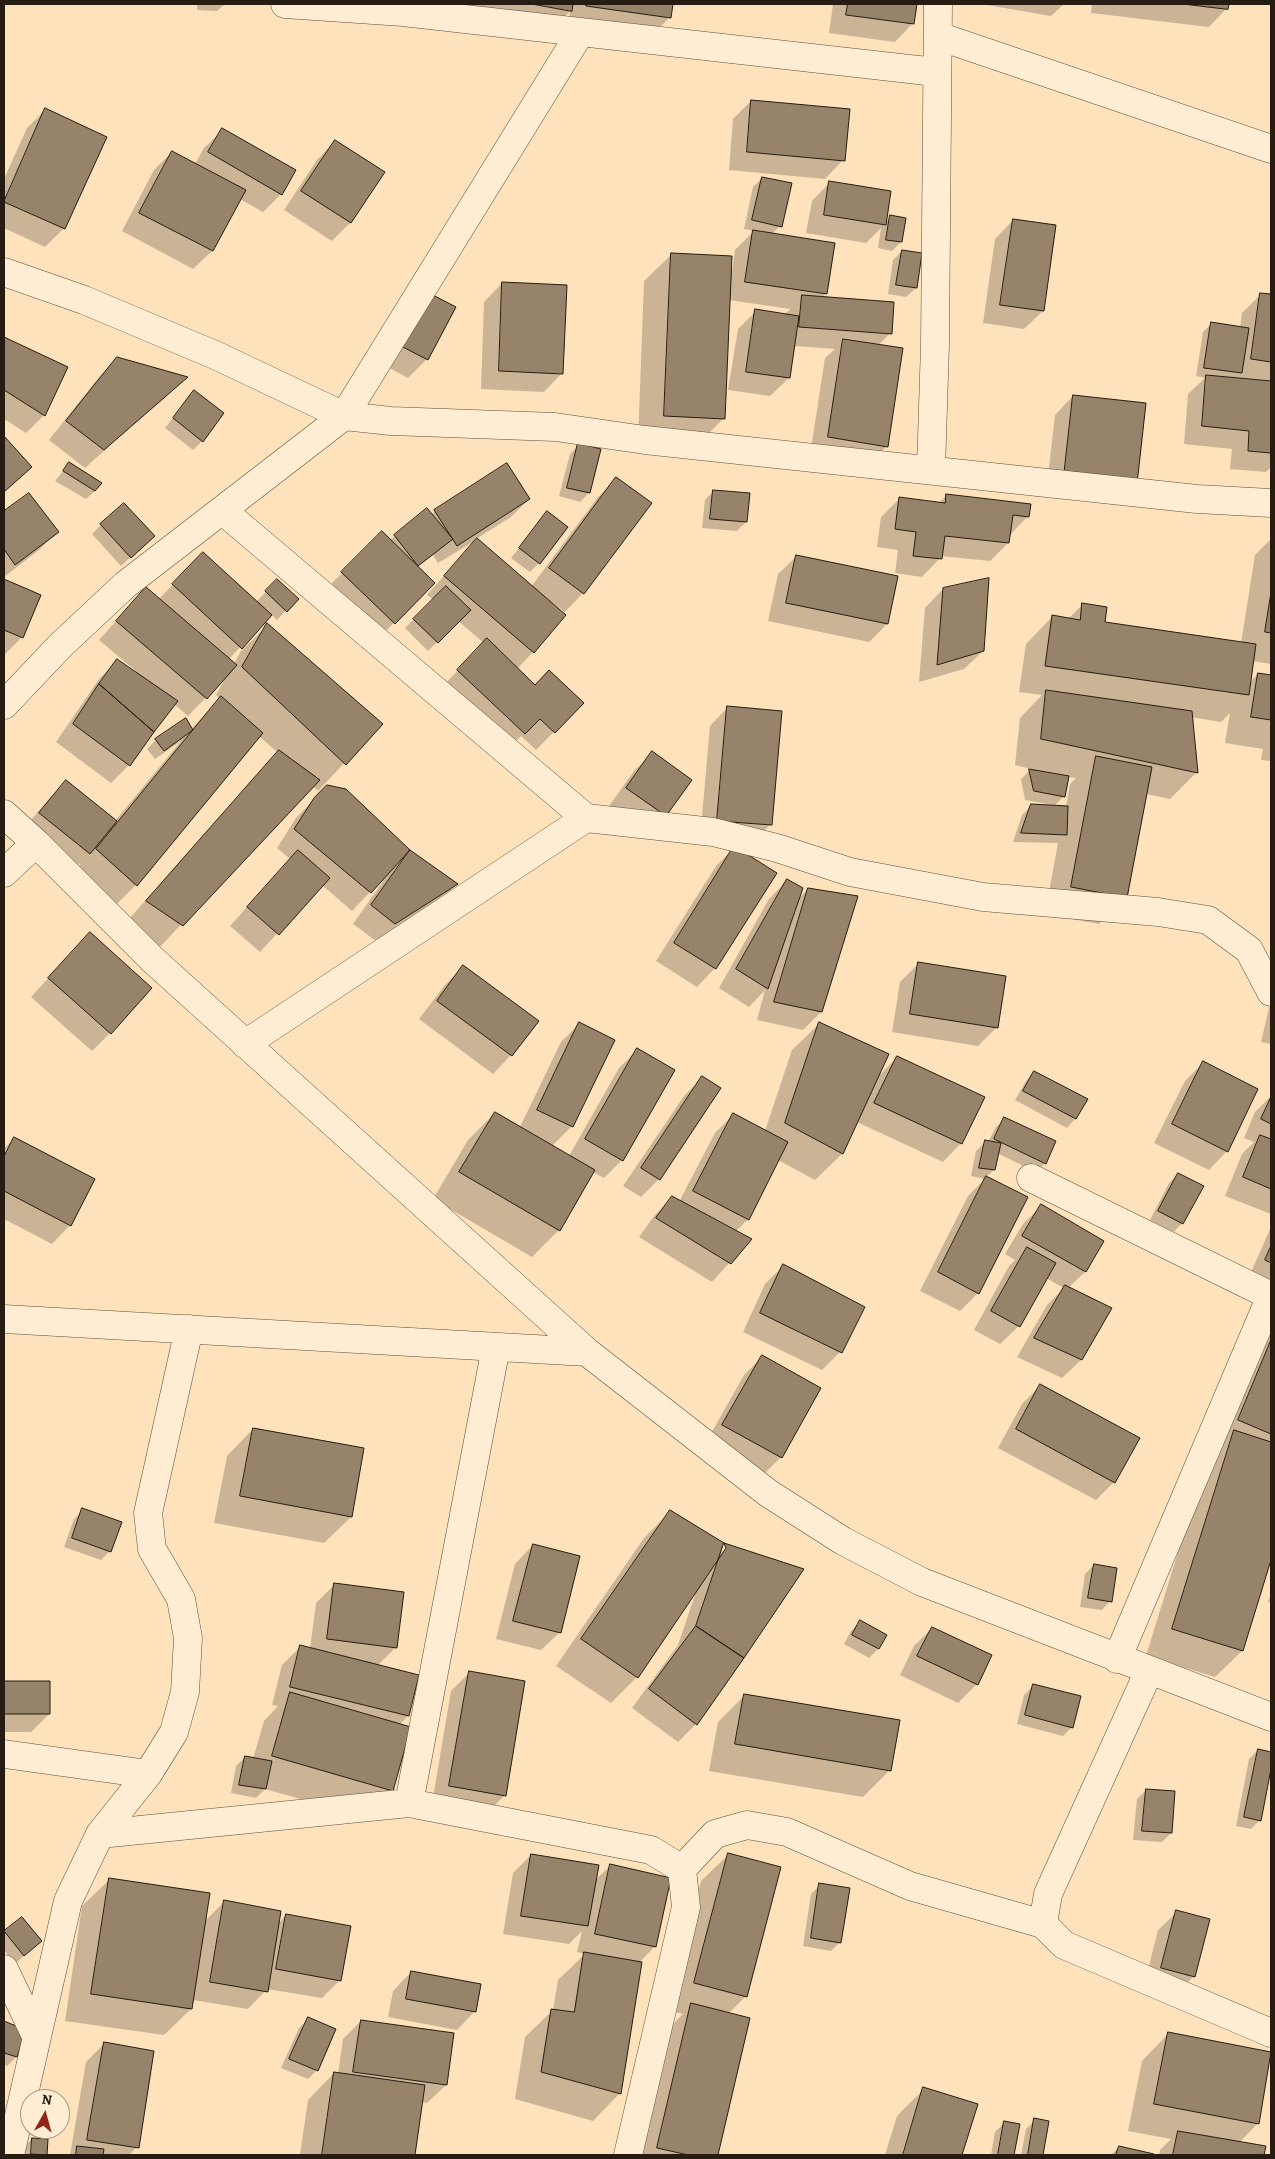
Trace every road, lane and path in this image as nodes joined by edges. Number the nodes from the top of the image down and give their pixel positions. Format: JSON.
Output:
{"nodes":[{"id":1,"x":285,"y":4,"type":"edge"},
{"id":2,"x":938,"y":4,"type":"edge"},
{"id":3,"x":404,"y":8,"type":"edge"},
{"id":4,"x":580,"y":32,"type":"junction"},
{"id":5,"x":938,"y":36,"type":"junction"},
{"id":6,"x":936,"y":72,"type":"junction"},
{"id":7,"x":1271,"y":148,"type":"edge"},
{"id":8,"x":4,"y":272,"type":"edge"},
{"id":9,"x":344,"y":416,"type":"junction"},
{"id":10,"x":931,"y":469,"type":"junction"},
{"id":11,"x":1271,"y":503,"type":"edge"},
{"id":12,"x":223,"y":511,"type":"junction"},
{"id":13,"x":4,"y":705,"type":"edge"},
{"id":14,"x":4,"y":814,"type":"edge"},
{"id":15,"x":586,"y":818,"type":"junction"},
{"id":16,"x":36,"y":843,"type":"junction"},
{"id":17,"x":4,"y":873,"type":"edge"},
{"id":18,"x":1271,"y":992,"type":"edge"},
{"id":19,"x":245,"y":1044,"type":"junction"},
{"id":20,"x":1031,"y":1178,"type":"dead end"},
{"id":21,"x":1271,"y":1296,"type":"edge"},
{"id":22,"x":4,"y":1319,"type":"edge"},
{"id":23,"x":190,"y":1329,"type":"junction"},
{"id":24,"x":496,"y":1347,"type":"junction"},
{"id":25,"x":587,"y":1352,"type":"junction"},
{"id":26,"x":1117,"y":1659,"type":"junction"},
{"id":27,"x":1149,"y":1671,"type":"junction"},
{"id":28,"x":1271,"y":1717,"type":"edge"},
{"id":29,"x":4,"y":1754,"type":"edge"},
{"id":30,"x":148,"y":1774,"type":"junction"},
{"id":31,"x":409,"y":1803,"type":"junction"},
{"id":32,"x":100,"y":1834,"type":"junction"},
{"id":33,"x":682,"y":1869,"type":"junction"},
{"id":34,"x":1043,"y":1924,"type":"junction"},
{"id":35,"x":4,"y":1969,"type":"edge"},
{"id":36,"x":1271,"y":2033,"type":"edge"},
{"id":37,"x":36,"y":2036,"type":"junction"},
{"id":38,"x":10,"y":2155,"type":"edge"},
{"id":39,"x":628,"y":2155,"type":"edge"}],
"edges":[{"from":1,"to":3,"type":"street"},
{"from":2,"to":5,"type":"street"},
{"from":3,"to":4,"type":"street"},
{"from":4,"to":6,"type":"street"},
{"from":4,"to":9,"type":"street"},
{"from":5,"to":6,"type":"street"},
{"from":5,"to":7,"type":"street"},
{"from":6,"to":10,"type":"street"},
{"from":8,"to":9,"type":"street"},
{"from":9,"to":10,"type":"street"},
{"from":9,"to":12,"type":"street"},
{"from":10,"to":11,"type":"street"},
{"from":12,"to":13,"type":"street"},
{"from":12,"to":15,"type":"street"},
{"from":14,"to":16,"type":"street"},
{"from":15,"to":18,"type":"street"},
{"from":15,"to":19,"type":"street"},
{"from":16,"to":17,"type":"street"},
{"from":16,"to":19,"type":"street"},
{"from":19,"to":25,"type":"street"},
{"from":20,"to":21,"type":"street"},
{"from":21,"to":26,"type":"street"},
{"from":22,"to":23,"type":"street"},
{"from":23,"to":24,"type":"street"},
{"from":23,"to":30,"type":"street"},
{"from":24,"to":25,"type":"street"},
{"from":24,"to":31,"type":"street"},
{"from":25,"to":26,"type":"street"},
{"from":26,"to":27,"type":"street"},
{"from":27,"to":28,"type":"street"},
{"from":27,"to":34,"type":"street"},
{"from":29,"to":30,"type":"street"},
{"from":30,"to":32,"type":"street"},
{"from":31,"to":32,"type":"street"},
{"from":31,"to":33,"type":"street"},
{"from":32,"to":37,"type":"street"},
{"from":33,"to":34,"type":"street"},
{"from":33,"to":39,"type":"street"},
{"from":34,"to":36,"type":"street"},
{"from":35,"to":37,"type":"street"},
{"from":37,"to":38,"type":"street"}]}
